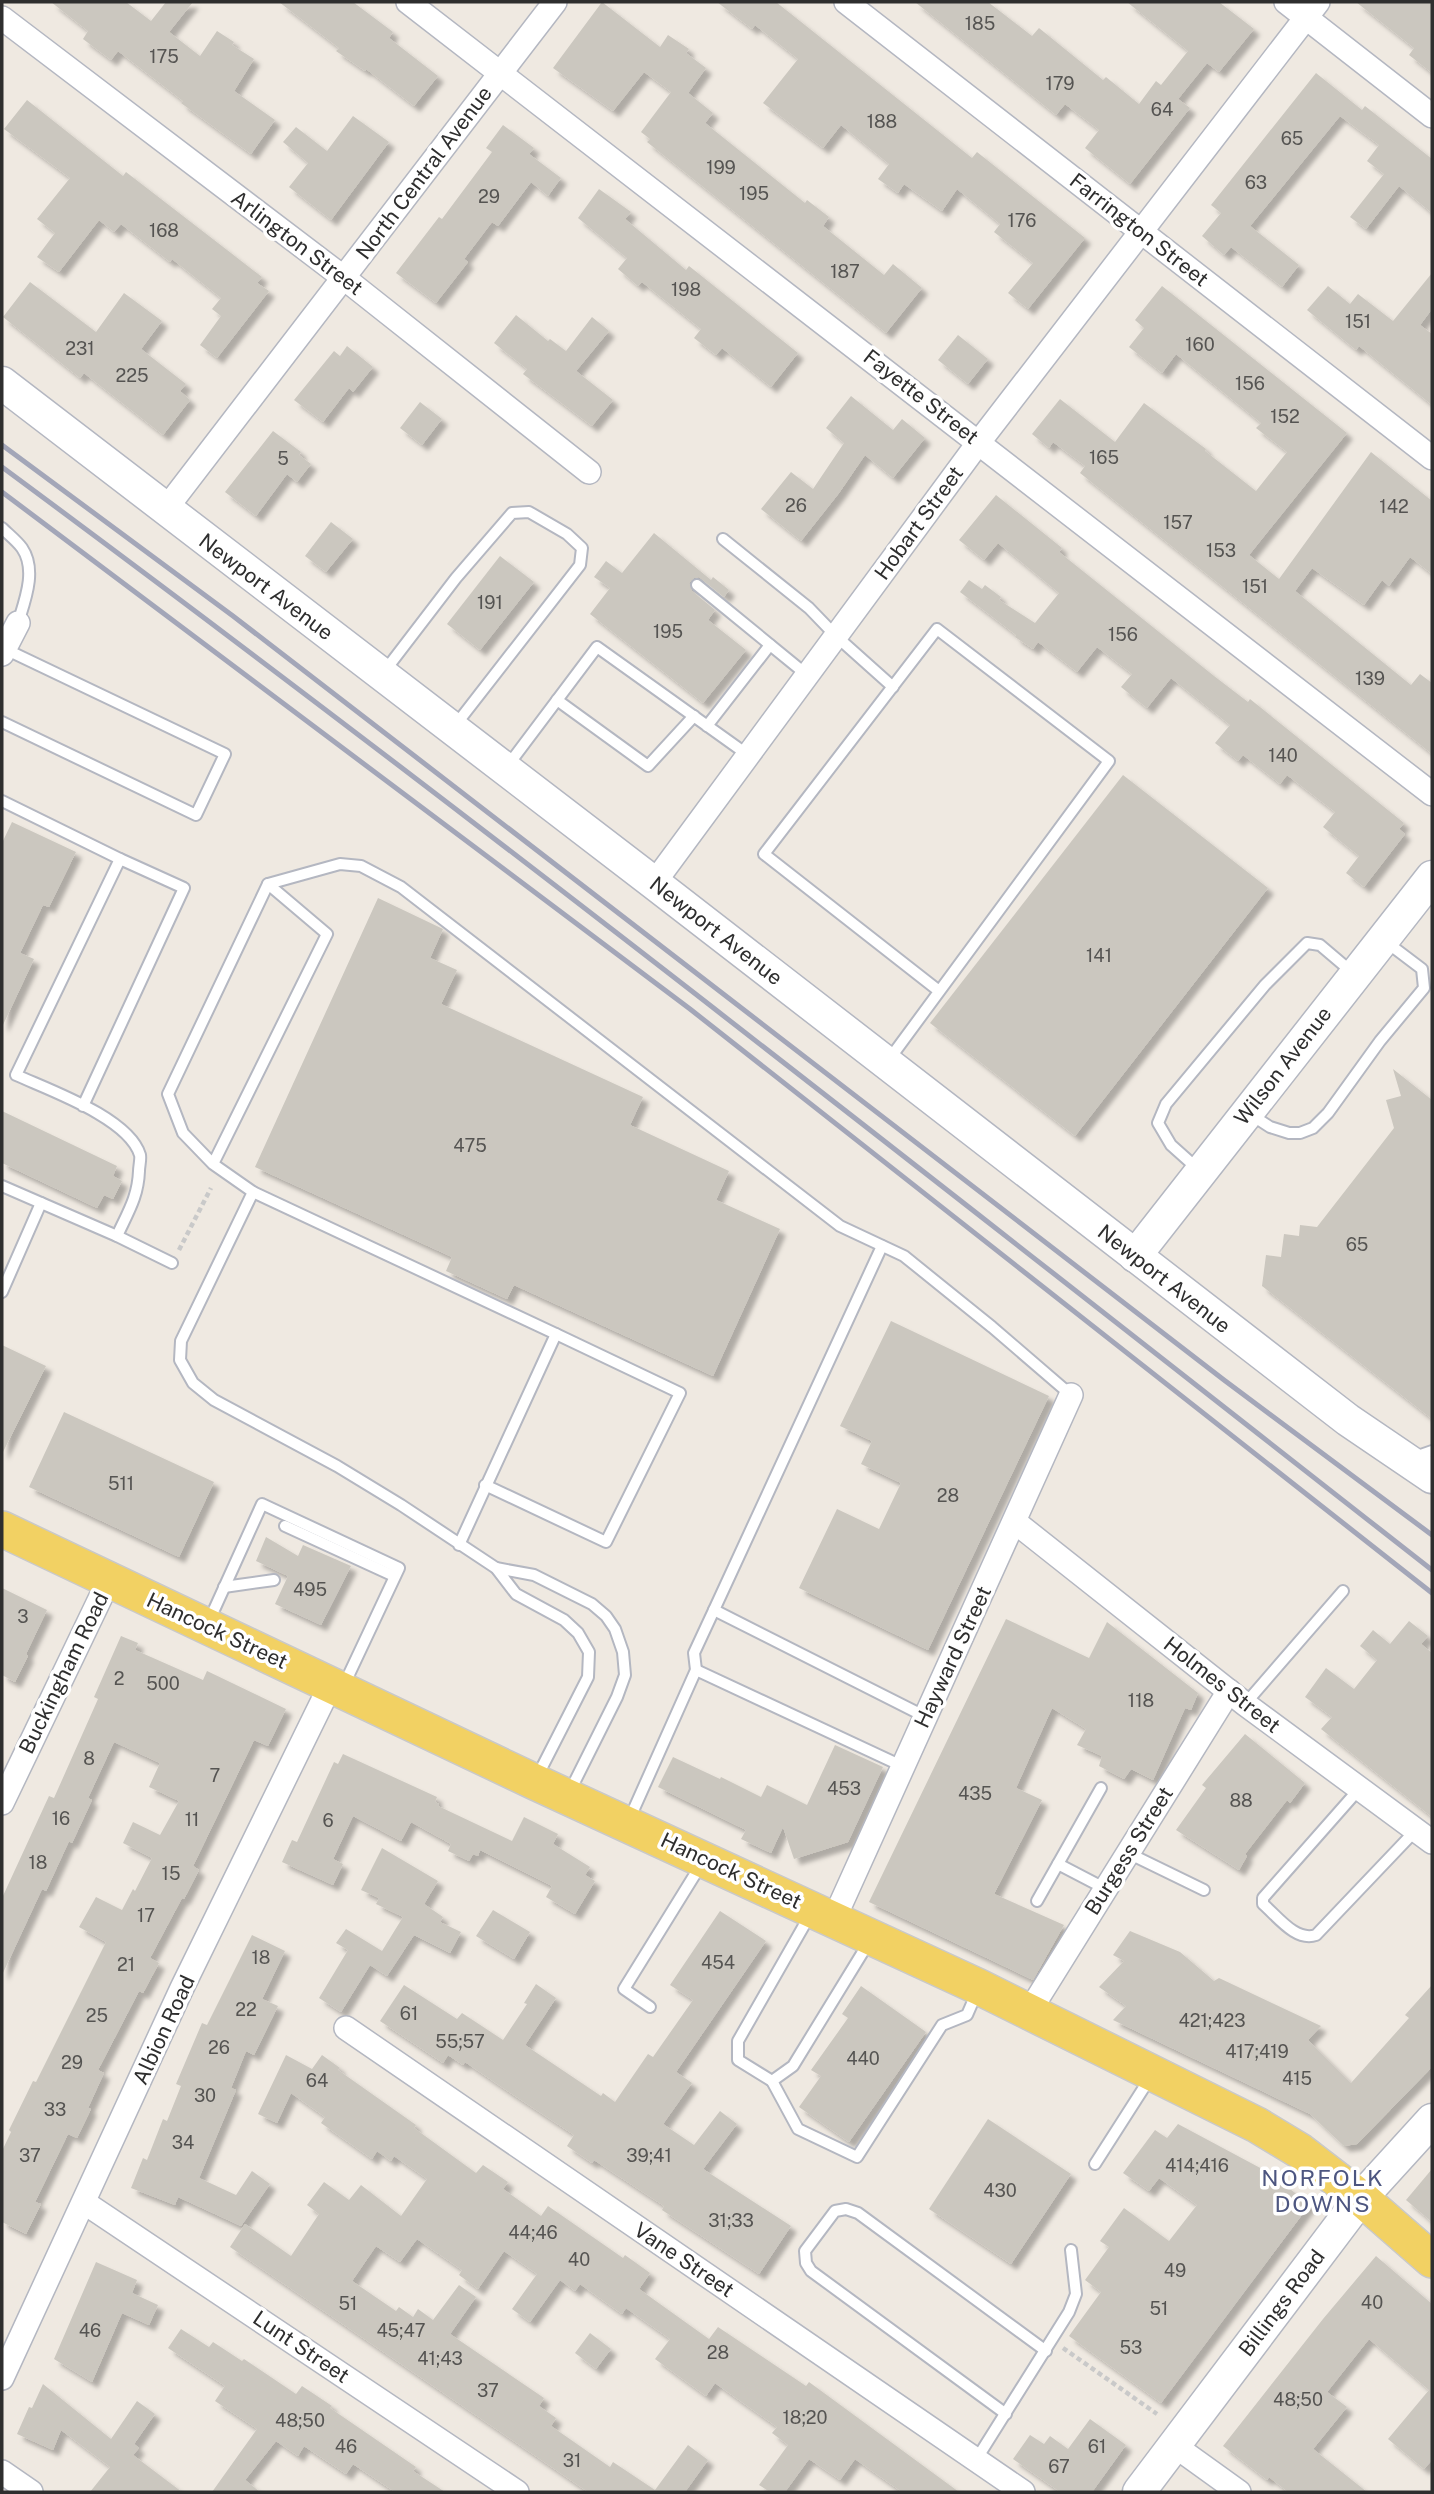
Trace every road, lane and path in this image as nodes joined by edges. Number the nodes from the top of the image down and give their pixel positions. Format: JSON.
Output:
{"nodes":[{"id":1,"x":408,"y":2,"type":"edge"},
{"id":2,"x":555,"y":2,"type":"edge"},
{"id":3,"x":846,"y":2,"type":"edge"},
{"id":4,"x":1286,"y":2,"type":"edge"},
{"id":5,"x":1312,"y":9,"type":"edge"},
{"id":6,"x":2,"y":18,"type":"edge"},
{"id":7,"x":501,"y":73,"type":"junction"},
{"id":8,"x":1432,"y":116,"type":"edge"},
{"id":9,"x":1140,"y":231,"type":"junction"},
{"id":10,"x":344,"y":278,"type":"junction"},
{"id":11,"x":2,"y":383,"type":"edge"},
{"id":12,"x":979,"y":442,"type":"junction"},
{"id":13,"x":1432,"y":458,"type":"edge"},
{"id":14,"x":589,"y":472,"type":"dead end"},
{"id":15,"x":165,"y":510,"type":"junction"},
{"id":16,"x":2,"y":528,"type":"edge"},
{"id":17,"x":723,"y":539,"type":"dead end"},
{"id":18,"x":697,"y":585,"type":"dead end"},
{"id":19,"x":18,"y":624,"type":"joint"},
{"id":20,"x":836,"y":636,"type":"junction"},
{"id":21,"x":770,"y":645,"type":"junction"},
{"id":22,"x":3,"y":652,"type":"edge"},
{"id":23,"x":382,"y":675,"type":"junction"},
{"id":24,"x":807,"y":675,"type":"junction"},
{"id":25,"x":893,"y":687,"type":"junction"},
{"id":26,"x":556,"y":701,"type":"junction"},
{"id":27,"x":694,"y":716,"type":"junction"},
{"id":28,"x":2,"y":722,"type":"edge"},
{"id":29,"x":707,"y":726,"type":"junction"},
{"id":30,"x":452,"y":729,"type":"junction"},
{"id":31,"x":748,"y":755,"type":"junction"},
{"id":32,"x":505,"y":769,"type":"junction"},
{"id":33,"x":1432,"y":794,"type":"edge"},
{"id":34,"x":2,"y":801,"type":"edge"},
{"id":35,"x":120,"y":859,"type":"junction"},
{"id":36,"x":1432,"y":877,"type":"edge"},
{"id":37,"x":654,"y":883,"type":"junction"},
{"id":38,"x":268,"y":884,"type":"junction"},
{"id":39,"x":1383,"y":940,"type":"junction"},
{"id":40,"x":1355,"y":975,"type":"junction"},
{"id":41,"x":939,"y":991,"type":"junction"},
{"id":42,"x":886,"y":1063,"type":"junction"},
{"id":43,"x":83,"y":1106,"type":"junction"},
{"id":44,"x":1247,"y":1112,"type":"junction"},
{"id":45,"x":213,"y":1164,"type":"junction"},
{"id":46,"x":1201,"y":1171,"type":"junction"},
{"id":47,"x":2,"y":1186,"type":"edge"},
{"id":48,"x":211,"y":1188,"type":"dead end"},
{"id":49,"x":253,"y":1192,"type":"junction"},
{"id":50,"x":41,"y":1203,"type":"junction"},
{"id":51,"x":117,"y":1236,"type":"junction"},
{"id":52,"x":882,"y":1246,"type":"junction"},
{"id":53,"x":1135,"y":1256,"type":"junction"},
{"id":54,"x":172,"y":1263,"type":"joint"},
{"id":55,"x":2,"y":1292,"type":"edge"},
{"id":56,"x":556,"y":1334,"type":"junction"},
{"id":57,"x":1071,"y":1395,"type":"joint"},
{"id":58,"x":1419,"y":1455,"type":"edge"},
{"id":59,"x":1432,"y":1477,"type":"edge"},
{"id":60,"x":485,"y":1485,"type":"junction"},
{"id":61,"x":1015,"y":1522,"type":"junction"},
{"id":62,"x":285,"y":1525,"type":"dead end"},
{"id":63,"x":2,"y":1529,"type":"edge"},
{"id":64,"x":459,"y":1545,"type":"junction"},
{"id":65,"x":496,"y":1568,"type":"junction"},
{"id":66,"x":396,"y":1572,"type":"junction"},
{"id":67,"x":261,"y":1577,"type":"dead end"},
{"id":68,"x":109,"y":1580,"type":"junction"},
{"id":69,"x":274,"y":1580,"type":"dead end"},
{"id":70,"x":224,"y":1587,"type":"junction"},
{"id":71,"x":1343,"y":1591,"type":"dead end"},
{"id":72,"x":714,"y":1610,"type":"junction"},
{"id":73,"x":206,"y":1626,"type":"junction"},
{"id":74,"x":696,"y":1670,"type":"junction"},
{"id":75,"x":336,"y":1687,"type":"junction"},
{"id":76,"x":1237,"y":1698,"type":"junction"},
{"id":77,"x":926,"y":1717,"type":"junction"},
{"id":78,"x":904,"y":1767,"type":"junction"},
{"id":79,"x":535,"y":1782,"type":"junction"},
{"id":80,"x":1101,"y":1788,"type":"dead end"},
{"id":81,"x":1360,"y":1788,"type":"junction"},
{"id":82,"x":568,"y":1795,"type":"junction"},
{"id":83,"x":2,"y":1803,"type":"edge"},
{"id":84,"x":628,"y":1823,"type":"junction"},
{"id":85,"x":1424,"y":1836,"type":"edge"},
{"id":86,"x":1128,"y":1853,"type":"junction"},
{"id":87,"x":704,"y":1859,"type":"junction"},
{"id":88,"x":1058,"y":1864,"type":"junction"},
{"id":89,"x":1105,"y":1889,"type":"junction"},
{"id":90,"x":1204,"y":1889,"type":"dead end"},
{"id":91,"x":1037,"y":1901,"type":"dead end"},
{"id":92,"x":824,"y":1914,"type":"junction"},
{"id":93,"x":873,"y":1937,"type":"junction"},
{"id":94,"x":979,"y":1987,"type":"junction"},
{"id":95,"x":650,"y":2007,"type":"dead end"},
{"id":96,"x":1029,"y":2011,"type":"junction"},
{"id":97,"x":346,"y":2028,"type":"dead end"},
{"id":98,"x":1154,"y":2073,"type":"junction"},
{"id":99,"x":772,"y":2081,"type":"junction"},
{"id":100,"x":1432,"y":2120,"type":"edge"},
{"id":101,"x":1095,"y":2164,"type":"dead end"},
{"id":102,"x":1361,"y":2198,"type":"junction"},
{"id":103,"x":85,"y":2203,"type":"junction"},
{"id":104,"x":1071,"y":2250,"type":"dead end"},
{"id":105,"x":1432,"y":2260,"type":"edge"},
{"id":106,"x":1052,"y":2340,"type":"junction"},
{"id":107,"x":1046,"y":2351,"type":"junction"},
{"id":108,"x":2,"y":2378,"type":"edge"},
{"id":109,"x":1006,"y":2414,"type":"junction"},
{"id":110,"x":1157,"y":2414,"type":"dead end"},
{"id":111,"x":1175,"y":2446,"type":"junction"},
{"id":112,"x":976,"y":2460,"type":"junction"},
{"id":113,"x":2,"y":2472,"type":"edge"},
{"id":114,"x":31,"y":2492,"type":"edge"},
{"id":115,"x":517,"y":2492,"type":"edge"},
{"id":116,"x":1023,"y":2492,"type":"edge"},
{"id":117,"x":1139,"y":2492,"type":"edge"},
{"id":118,"x":1239,"y":2492,"type":"edge"}],
"edges":[{"from":1,"to":7,"type":"street","name":"Fayette Street"},
{"from":2,"to":7,"type":"street","name":"North Central Avenue"},
{"from":3,"to":9,"type":"street","name":"Farrington Street"},
{"from":4,"to":5,"type":"street"},
{"from":5,"to":8,"type":"street"},
{"from":5,"to":9,"type":"street","name":"Hobart Street"},
{"from":6,"to":10,"type":"street","name":"Arlington Street"},
{"from":7,"to":10,"type":"street","name":"North Central Avenue"},
{"from":7,"to":12,"type":"street","name":"Fayette Street"},
{"from":9,"to":12,"type":"street","name":"Hobart Street"},
{"from":9,"to":13,"type":"street","name":"Farrington Street"},
{"from":10,"to":14,"type":"street","name":"Arlington Street"},
{"from":10,"to":15,"type":"street","name":"North Central Avenue"},
{"from":11,"to":15,"type":"main road","name":"Newport Avenue"},
{"from":12,"to":20,"type":"street","name":"Hobart Street"},
{"from":12,"to":33,"type":"street","name":"Fayette Street"},
{"from":15,"to":23,"type":"main road","name":"Newport Avenue"},
{"from":16,"to":19,"type":"lane"},
{"from":17,"to":20,"type":"lane"},
{"from":18,"to":21,"type":"lane"},
{"from":19,"to":22,"type":"street"},
{"from":20,"to":24,"type":"street","name":"Hobart Street"},
{"from":20,"to":25,"type":"lane"},
{"from":21,"to":24,"type":"lane"},
{"from":21,"to":29,"type":"lane"},
{"from":22,"to":28,"type":"lane"},
{"from":23,"to":30,"type":"main road","name":"Newport Avenue"},
{"from":23,"to":30,"type":"lane"},
{"from":24,"to":31,"type":"street","name":"Hobart Street"},
{"from":25,"to":41,"type":"lane"},
{"from":25,"to":41,"type":"lane"},
{"from":26,"to":27,"type":"lane"},
{"from":26,"to":27,"type":"lane"},
{"from":26,"to":32,"type":"lane"},
{"from":27,"to":29,"type":"lane"},
{"from":29,"to":31,"type":"lane"},
{"from":30,"to":32,"type":"main road","name":"Newport Avenue"},
{"from":31,"to":37,"type":"street","name":"Hobart Street"},
{"from":32,"to":37,"type":"main road","name":"Newport Avenue"},
{"from":34,"to":35,"type":"lane"},
{"from":35,"to":43,"type":"lane"},
{"from":35,"to":43,"type":"lane"},
{"from":36,"to":39,"type":"main road","name":"Wilson Avenue"},
{"from":37,"to":42,"type":"main road","name":"Newport Avenue"},
{"from":38,"to":45,"type":"lane"},
{"from":38,"to":45,"type":"lane"},
{"from":38,"to":52,"type":"lane"},
{"from":39,"to":40,"type":"main road","name":"Wilson Avenue"},
{"from":39,"to":44,"type":"lane"},
{"from":40,"to":44,"type":"main road","name":"Wilson Avenue"},
{"from":40,"to":46,"type":"lane"},
{"from":41,"to":42,"type":"lane"},
{"from":42,"to":53,"type":"main road","name":"Newport Avenue"},
{"from":43,"to":51,"type":"lane"},
{"from":44,"to":46,"type":"main road","name":"Wilson Avenue"},
{"from":45,"to":49,"type":"lane"},
{"from":46,"to":53,"type":"main road","name":"Wilson Avenue"},
{"from":47,"to":50,"type":"lane"},
{"from":48,"to":54,"type":"path"},
{"from":49,"to":56,"type":"lane"},
{"from":49,"to":64,"type":"lane"},
{"from":50,"to":51,"type":"lane"},
{"from":50,"to":55,"type":"lane"},
{"from":51,"to":54,"type":"lane"},
{"from":52,"to":57,"type":"lane"},
{"from":52,"to":72,"type":"lane"},
{"from":53,"to":58,"type":"main road","name":"Newport Avenue"},
{"from":56,"to":60,"type":"lane"},
{"from":56,"to":60,"type":"lane"},
{"from":57,"to":61,"type":"street","name":"Hayward Street"},
{"from":58,"to":59,"type":"main road","name":"Newport Avenue"},
{"from":60,"to":64,"type":"lane"},
{"from":61,"to":76,"type":"street","name":"Holmes Street"},
{"from":61,"to":77,"type":"street","name":"Hayward Street"},
{"from":62,"to":66,"type":"lane"},
{"from":63,"to":68,"type":"main road","name":"Hancock Street"},
{"from":64,"to":65,"type":"lane"},
{"from":65,"to":79,"type":"lane"},
{"from":65,"to":82,"type":"lane"},
{"from":66,"to":70,"type":"lane"},
{"from":66,"to":75,"type":"lane"},
{"from":67,"to":70,"type":"lane"},
{"from":68,"to":73,"type":"main road","name":"Hancock Street"},
{"from":68,"to":83,"type":"street","name":"Buckingham Road"},
{"from":69,"to":70,"type":"lane"},
{"from":70,"to":73,"type":"lane"},
{"from":71,"to":76,"type":"lane"},
{"from":72,"to":74,"type":"lane"},
{"from":72,"to":77,"type":"lane"},
{"from":73,"to":75,"type":"main road","name":"Hancock Street"},
{"from":74,"to":78,"type":"lane"},
{"from":74,"to":84,"type":"lane"},
{"from":75,"to":79,"type":"main road","name":"Hancock Street"},
{"from":75,"to":103,"type":"street","name":"Albion Road"},
{"from":76,"to":81,"type":"street","name":"Holmes Street"},
{"from":76,"to":86,"type":"street","name":"Burgess Street"},
{"from":77,"to":78,"type":"street","name":"Hayward Street"},
{"from":78,"to":92,"type":"street","name":"Hayward Street"},
{"from":79,"to":82,"type":"main road","name":"Hancock Street"},
{"from":80,"to":88,"type":"lane"},
{"from":81,"to":85,"type":"street","name":"Holmes Street"},
{"from":81,"to":85,"type":"lane"},
{"from":82,"to":84,"type":"main road","name":"Hancock Street"},
{"from":84,"to":87,"type":"main road","name":"Hancock Street"},
{"from":86,"to":89,"type":"street","name":"Burgess Street"},
{"from":86,"to":90,"type":"lane"},
{"from":87,"to":92,"type":"main road","name":"Hancock Street"},
{"from":87,"to":95,"type":"lane"},
{"from":88,"to":89,"type":"lane"},
{"from":88,"to":91,"type":"lane"},
{"from":89,"to":96,"type":"street","name":"Burgess Street"},
{"from":92,"to":93,"type":"main road","name":"Hancock Street"},
{"from":92,"to":99,"type":"lane"},
{"from":93,"to":94,"type":"main road","name":"Hancock Street"},
{"from":93,"to":99,"type":"lane"},
{"from":94,"to":96,"type":"main road","name":"Hancock Street"},
{"from":94,"to":99,"type":"lane"},
{"from":96,"to":98,"type":"main road","name":"Hancock Street"},
{"from":97,"to":112,"type":"street","name":"Vane Street"},
{"from":98,"to":101,"type":"lane"},
{"from":98,"to":102,"type":"main road","name":"Hancock Street"},
{"from":100,"to":102,"type":"main road","name":"Billings Road"},
{"from":102,"to":105,"type":"main road","name":"Hancock Street"},
{"from":102,"to":111,"type":"main road","name":"Billings Road"},
{"from":103,"to":108,"type":"street","name":"Albion Road"},
{"from":103,"to":115,"type":"street","name":"Lunt Street"},
{"from":104,"to":106,"type":"lane"},
{"from":106,"to":107,"type":"lane"},
{"from":106,"to":110,"type":"path"},
{"from":107,"to":109,"type":"lane"},
{"from":107,"to":109,"type":"lane"},
{"from":109,"to":112,"type":"lane"},
{"from":111,"to":117,"type":"main road","name":"Billings Road"},
{"from":111,"to":118,"type":"street"},
{"from":112,"to":116,"type":"street","name":"Vane Street"},
{"from":113,"to":114,"type":"street"}]}
